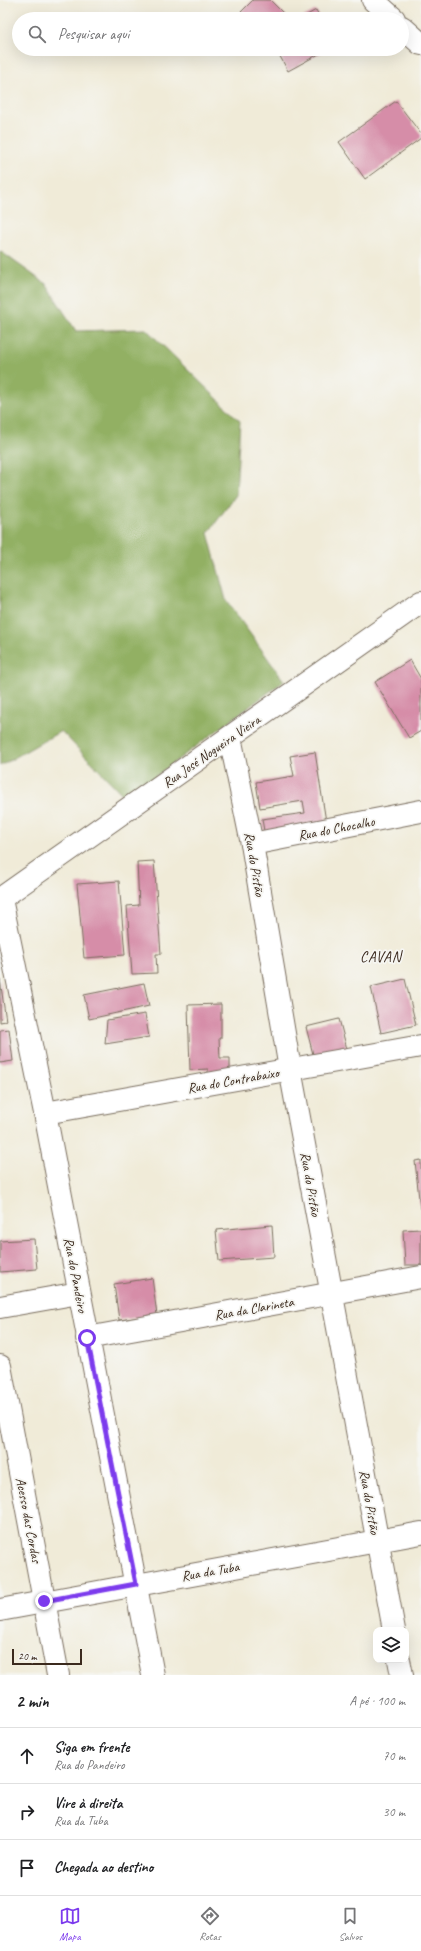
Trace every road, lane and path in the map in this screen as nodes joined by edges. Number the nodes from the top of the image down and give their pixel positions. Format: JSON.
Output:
{"nodes":[{"id":1,"x":373,"y":0,"type":"edge"},
{"id":2,"x":386,"y":12,"type":"edge"},
{"id":3,"x":409,"y":33,"type":"edge"},
{"id":4,"x":421,"y":44,"type":"edge"},
{"id":5,"x":421,"y":602,"type":"edge"},
{"id":6,"x":230,"y":737,"type":"junction"},
{"id":7,"x":421,"y":811,"type":"edge"},
{"id":8,"x":252,"y":844,"type":"junction"},
{"id":9,"x":0,"y":899,"type":"edge"},
{"id":10,"x":421,"y":1046,"type":"edge"},
{"id":11,"x":290,"y":1069,"type":"junction"},
{"id":12,"x":45,"y":1114,"type":"junction"},
{"id":13,"x":421,"y":1277,"type":"edge"},
{"id":14,"x":79,"y":1293,"type":"junction"},
{"id":15,"x":332,"y":1293,"type":"junction"},
{"id":16,"x":0,"y":1306,"type":"edge"},
{"id":17,"x":87,"y":1338,"type":"junction"},
{"id":18,"x":0,"y":1366,"type":"edge"},
{"id":19,"x":421,"y":1533,"type":"edge"},
{"id":20,"x":377,"y":1541,"type":"junction"},
{"id":21,"x":136,"y":1584,"type":"junction"},
{"id":22,"x":44,"y":1601,"type":"junction"},
{"id":23,"x":0,"y":1610,"type":"edge"},
{"id":24,"x":393,"y":1627,"type":"edge"},
{"id":25,"x":400,"y":1663,"type":"edge"},
{"id":26,"x":58,"y":1675,"type":"edge"},
{"id":27,"x":153,"y":1675,"type":"edge"},
{"id":28,"x":402,"y":1675,"type":"edge"}],
"edges":[{"from":1,"to":2,"type":"street"},
{"from":3,"to":4,"type":"street"},
{"from":5,"to":6,"type":"street","name":"Rua José Nogueira Vieira"},
{"from":6,"to":8,"type":"street","name":"Rua do Pistão"},
{"from":6,"to":9,"type":"street","name":"Rua José Nogueira Vieira"},
{"from":7,"to":8,"type":"street","name":"Rua do Chocalho"},
{"from":8,"to":11,"type":"street","name":"Rua do Pistão"},
{"from":9,"to":12,"type":"street","name":"Rua do Pandeiro"},
{"from":10,"to":11,"type":"street","name":"Rua do Contrabaixo"},
{"from":11,"to":12,"type":"street","name":"Rua do Contrabaixo"},
{"from":11,"to":15,"type":"street","name":"Rua do Pistão"},
{"from":12,"to":14,"type":"street","name":"Rua do Pandeiro"},
{"from":13,"to":15,"type":"street","name":"Rua da Clarineta"},
{"from":14,"to":16,"type":"street"},
{"from":14,"to":17,"type":"street","name":"Rua do Pandeiro"},
{"from":15,"to":17,"type":"street","name":"Rua da Clarineta"},
{"from":15,"to":20,"type":"street","name":"Rua do Pistão"},
{"from":17,"to":21,"type":"street","name":"Rua do Pandeiro"},
{"from":18,"to":22,"type":"street","name":"Acesso das Cordas"},
{"from":19,"to":20,"type":"street","name":"Rua da Tuba"},
{"from":20,"to":21,"type":"street","name":"Rua da Tuba"},
{"from":20,"to":24,"type":"street","name":"Rua do Pistão"},
{"from":21,"to":22,"type":"street","name":"Rua da Tuba"},
{"from":21,"to":27,"type":"street","name":"Rua do Pandeiro"},
{"from":22,"to":23,"type":"street","name":"Rua da Tuba"},
{"from":22,"to":26,"type":"street","name":"Acesso das Cordas"},
{"from":25,"to":28,"type":"street"}]}
